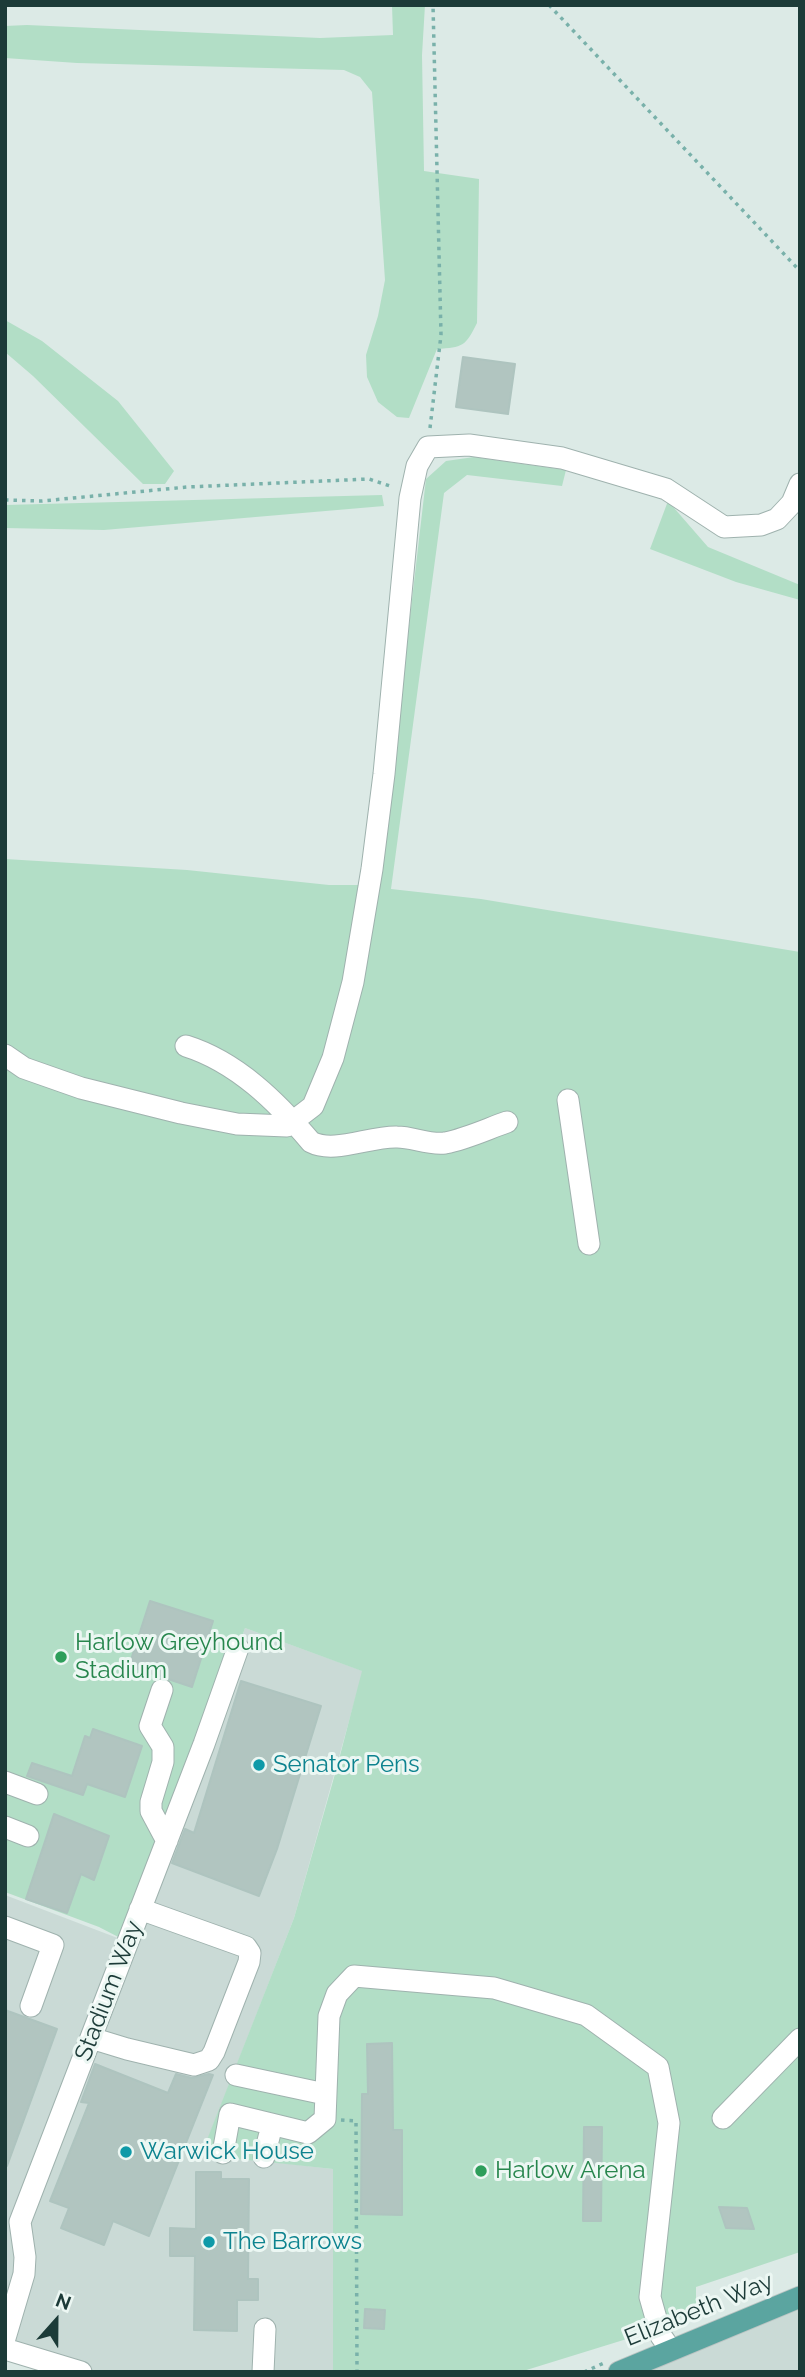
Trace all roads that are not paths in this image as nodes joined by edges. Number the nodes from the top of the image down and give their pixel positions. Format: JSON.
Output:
{"nodes":[{"id":1,"x":800,"y":484,"type":"edge"},
{"id":2,"x":186,"y":1046,"type":"dead end"},
{"id":3,"x":5,"y":1055,"type":"edge"},
{"id":4,"x":568,"y":1100,"type":"dead end"},
{"id":5,"x":292,"y":1122,"type":"junction"},
{"id":6,"x":507,"y":1122,"type":"dead end"},
{"id":7,"x":589,"y":1244,"type":"dead end"},
{"id":8,"x":238,"y":1648,"type":"dead end"},
{"id":9,"x":162,"y":1690,"type":"dead end"},
{"id":10,"x":5,"y":1782,"type":"edge"},
{"id":11,"x":37,"y":1794,"type":"dead end"},
{"id":12,"x":5,"y":1827,"type":"edge"},
{"id":13,"x":28,"y":1836,"type":"dead end"},
{"id":14,"x":167,"y":1841,"type":"junction"},
{"id":15,"x":140,"y":1909,"type":"junction"},
{"id":16,"x":5,"y":1927,"type":"edge"},
{"id":17,"x":30,"y":2006,"type":"dead end"},
{"id":18,"x":91,"y":2038,"type":"junction"},
{"id":19,"x":800,"y":2039,"type":"edge"},
{"id":20,"x":236,"y":2076,"type":"dead end"},
{"id":21,"x":325,"y":2094,"type":"junction"},
{"id":22,"x":723,"y":2118,"type":"dead end"},
{"id":23,"x":272,"y":2125,"type":"junction"},
{"id":24,"x":223,"y":2153,"type":"dead end"},
{"id":25,"x":264,"y":2157,"type":"dead end"},
{"id":26,"x":800,"y":2297,"type":"edge"},
{"id":27,"x":265,"y":2329,"type":"dead end"},
{"id":28,"x":5,"y":2338,"type":"edge"},
{"id":29,"x":5,"y":2349,"type":"edge"},
{"id":30,"x":671,"y":2350,"type":"junction"},
{"id":31,"x":80,"y":2372,"type":"edge"},
{"id":32,"x":263,"y":2372,"type":"edge"},
{"id":33,"x":619,"y":2372,"type":"edge"}],
"edges":[{"from":1,"to":5,"type":"street"},
{"from":2,"to":5,"type":"street"},
{"from":3,"to":5,"type":"street"},
{"from":4,"to":7,"type":"street"},
{"from":5,"to":6,"type":"street"},
{"from":8,"to":14,"type":"street","name":"Stadium Way"},
{"from":9,"to":14,"type":"street"},
{"from":10,"to":11,"type":"street"},
{"from":12,"to":13,"type":"street"},
{"from":14,"to":15,"type":"street","name":"Stadium Way"},
{"from":15,"to":18,"type":"street","name":"Stadium Way"},
{"from":15,"to":18,"type":"street"},
{"from":16,"to":17,"type":"street"},
{"from":18,"to":28,"type":"street","name":"Stadium Way"},
{"from":19,"to":22,"type":"street"},
{"from":20,"to":21,"type":"street"},
{"from":21,"to":23,"type":"street"},
{"from":21,"to":30,"type":"street"},
{"from":23,"to":24,"type":"street"},
{"from":23,"to":25,"type":"street"},
{"from":26,"to":30,"type":"main road","name":"Elizabeth Way"},
{"from":27,"to":32,"type":"street"},
{"from":29,"to":31,"type":"street"},
{"from":30,"to":33,"type":"main road","name":"Elizabeth Way"}]}
